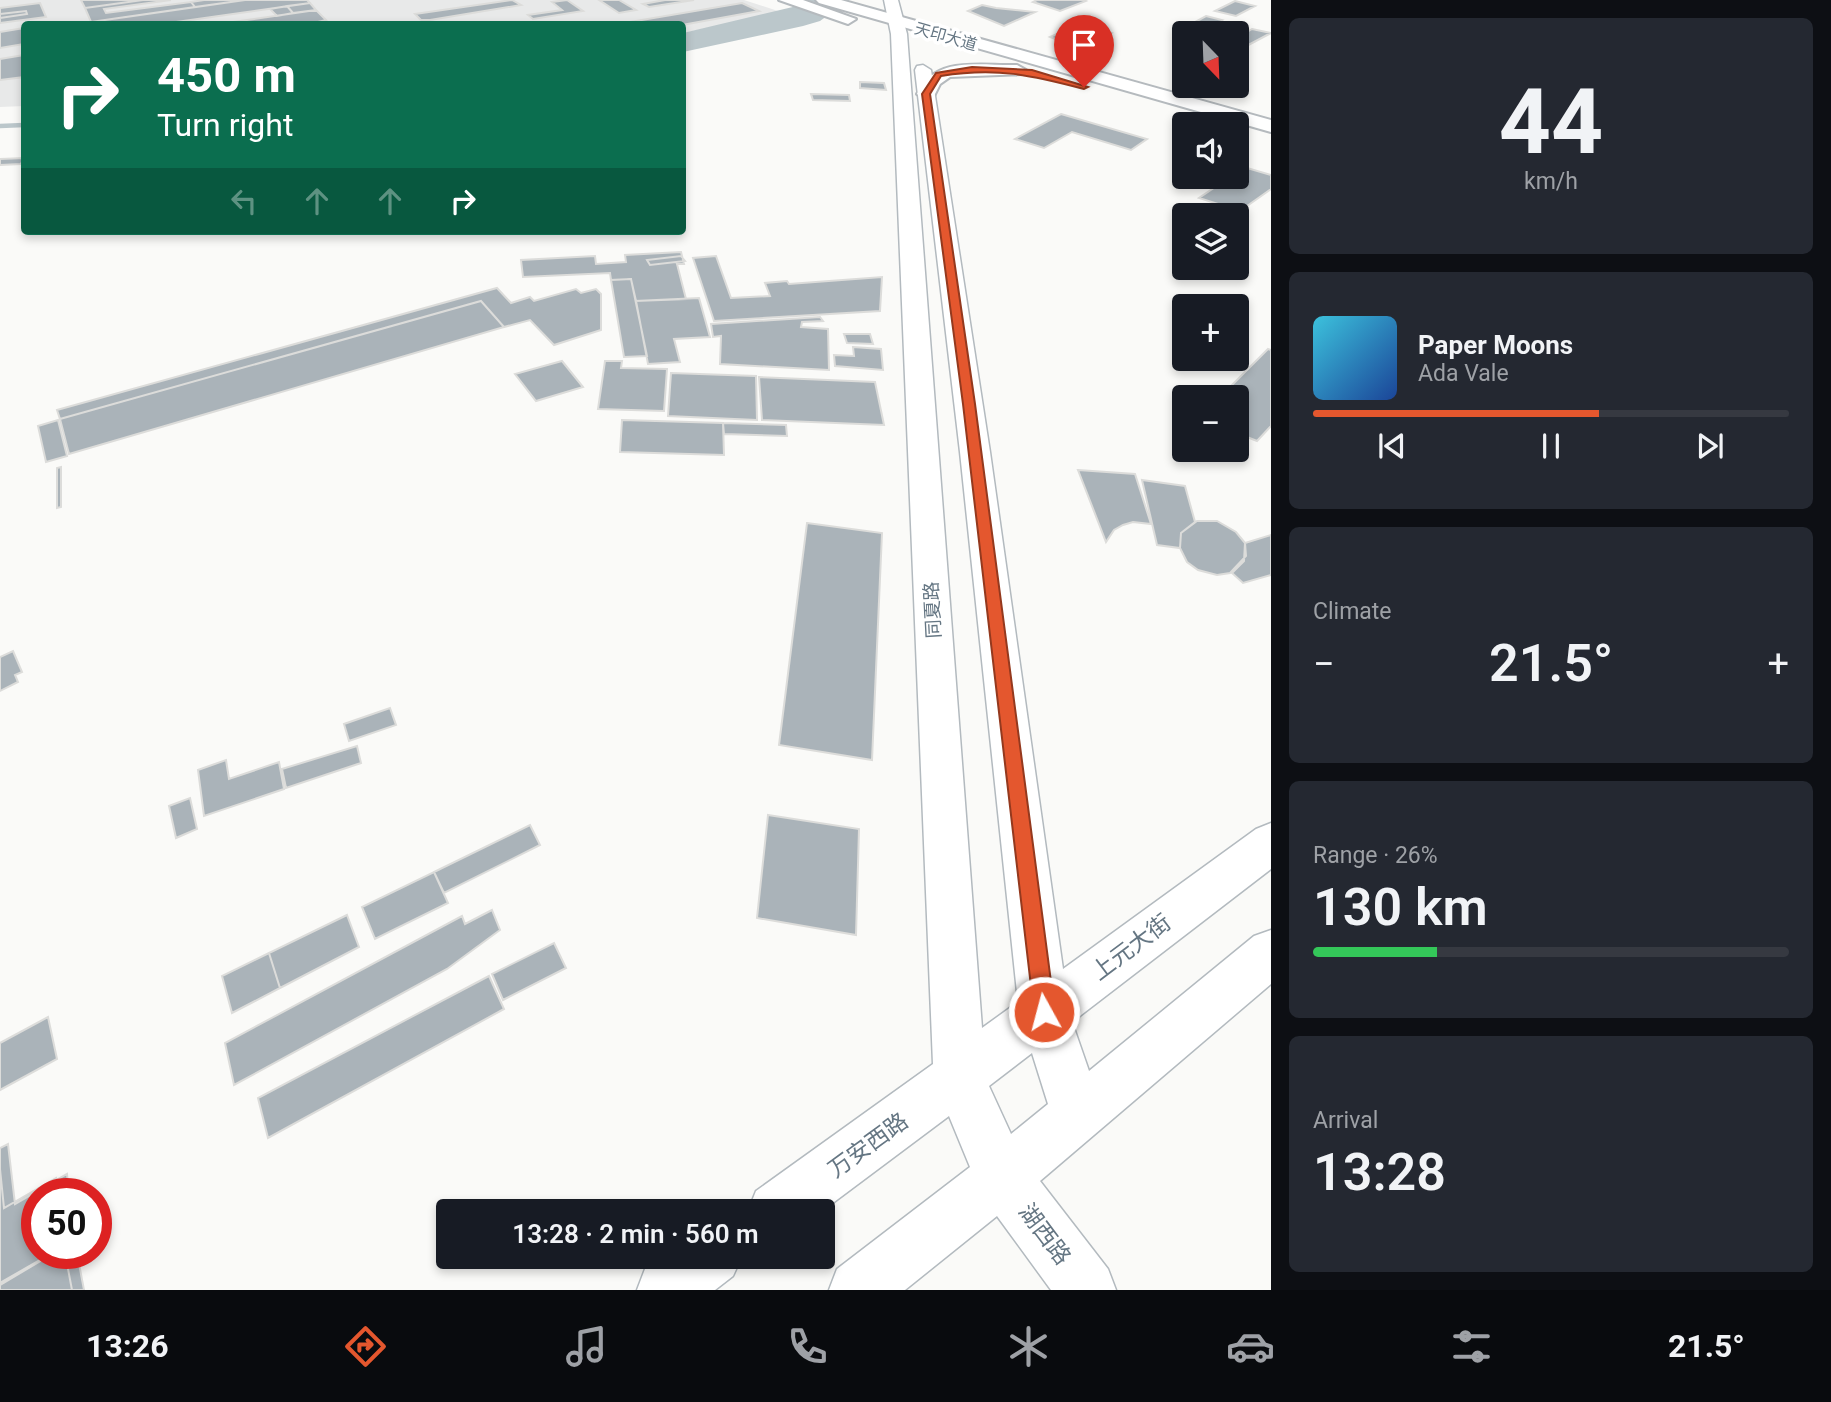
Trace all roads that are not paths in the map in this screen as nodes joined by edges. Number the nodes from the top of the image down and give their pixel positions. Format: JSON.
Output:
{"nodes":[{"id":1,"x":787,"y":0,"type":"edge"},
{"id":2,"x":824,"y":0,"type":"edge"},
{"id":3,"x":891,"y":0,"type":"edge"},
{"id":4,"x":911,"y":9,"type":"dead end"},
{"id":5,"x":840,"y":11,"type":"junction"},
{"id":6,"x":907,"y":31,"type":"junction"},
{"id":7,"x":1032,"y":72,"type":"junction"},
{"id":8,"x":926,"y":94,"type":"junction"},
{"id":9,"x":1172,"y":112,"type":"edge"},
{"id":10,"x":1271,"y":126,"type":"edge"},
{"id":11,"x":1249,"y":134,"type":"edge"},
{"id":12,"x":1271,"y":140,"type":"edge"},
{"id":13,"x":1271,"y":843,"type":"edge"},
{"id":14,"x":1271,"y":953,"type":"edge"},
{"id":15,"x":1044,"y":1012,"type":"junction"},
{"id":16,"x":960,"y":1080,"type":"junction"},
{"id":17,"x":1077,"y":1112,"type":"junction"},
{"id":18,"x":1002,"y":1177,"type":"junction"},
{"id":19,"x":793,"y":1199,"type":"edge"},
{"id":20,"x":695,"y":1269,"type":"edge"},
{"id":21,"x":666,"y":1290,"type":"edge"},
{"id":22,"x":858,"y":1290,"type":"edge"},
{"id":23,"x":1087,"y":1290,"type":"edge"}],
"edges":[{"from":1,"to":5,"type":"main road","name":"天印大道"},
{"from":2,"to":5,"type":"main road","name":"天印大道"},
{"from":3,"to":6,"type":"main road"},
{"from":4,"to":6,"type":"main road"},
{"from":5,"to":6,"type":"main road","name":"天印大道"},
{"from":6,"to":7,"type":"main road","name":"天印大道"},
{"from":6,"to":8,"type":"main road"},
{"from":6,"to":10,"type":"main road","name":"天印大道"},
{"from":6,"to":16,"type":"main road","name":"同夏路"},
{"from":7,"to":8,"type":"main road"},
{"from":7,"to":9,"type":"main road","name":"天印大道"},
{"from":8,"to":15,"type":"main road"},
{"from":11,"to":12,"type":"main road"},
{"from":13,"to":15,"type":"main road","name":"上元大街"},
{"from":14,"to":17,"type":"main road"},
{"from":15,"to":16,"type":"main road","name":"上元大街"},
{"from":15,"to":17,"type":"main road"},
{"from":16,"to":18,"type":"main road","name":"同夏路"},
{"from":16,"to":19,"type":"main road","name":"万安西路"},
{"from":17,"to":18,"type":"main road"},
{"from":18,"to":22,"type":"main road"},
{"from":18,"to":23,"type":"main road","name":"湖西路"},
{"from":20,"to":21,"type":"main road"}]}
